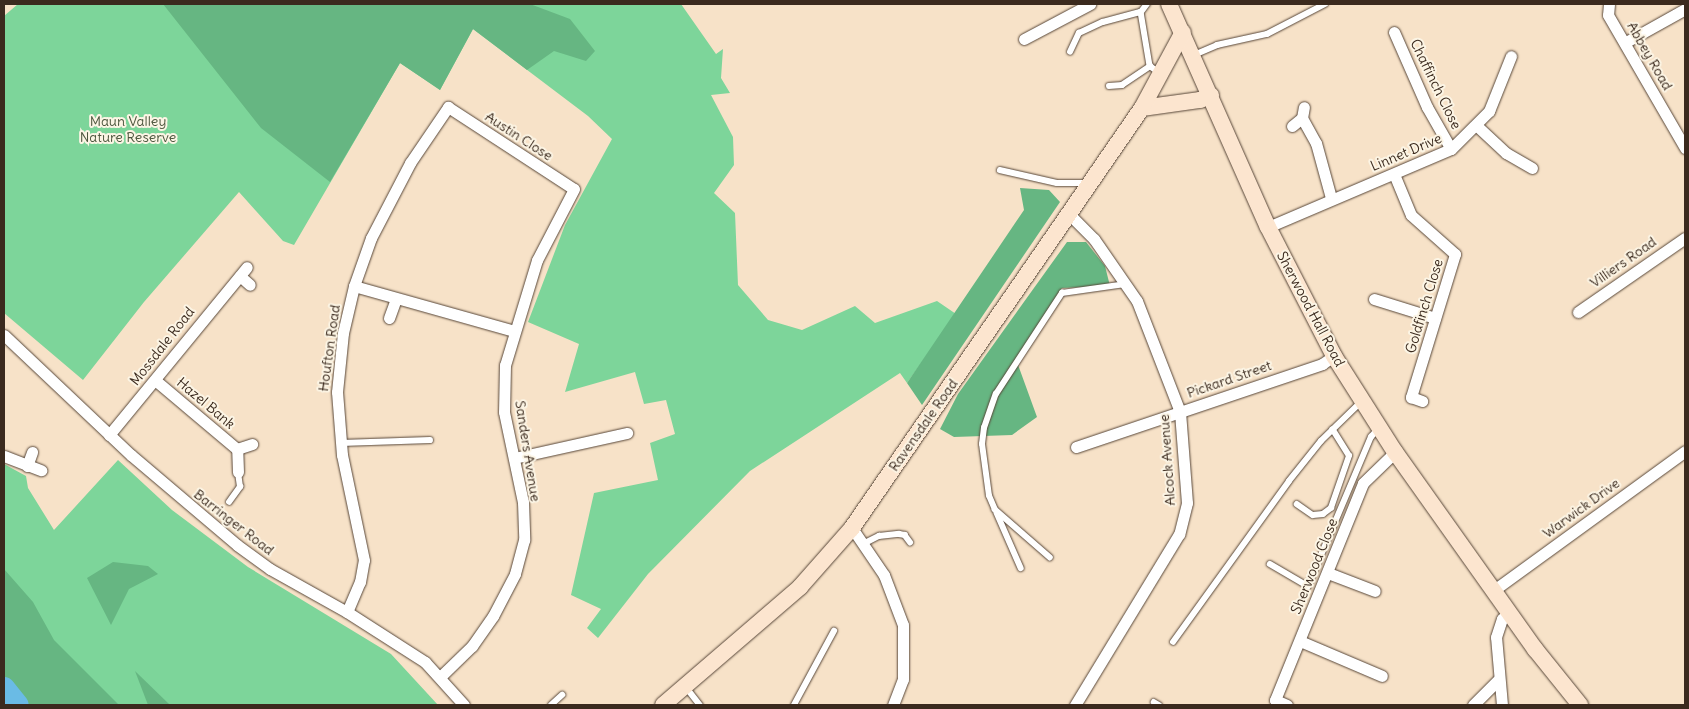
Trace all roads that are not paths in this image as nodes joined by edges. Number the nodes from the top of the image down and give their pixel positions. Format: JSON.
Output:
{"nodes":[{"id":1,"x":1090,"y":4,"type":"edge"},
{"id":2,"x":1147,"y":4,"type":"edge"},
{"id":3,"x":1170,"y":4,"type":"edge"},
{"id":4,"x":1324,"y":4,"type":"edge"},
{"id":5,"x":1609,"y":4,"type":"edge"},
{"id":6,"x":1685,"y":9,"type":"edge"},
{"id":7,"x":1141,"y":12,"type":"junction"},
{"id":8,"x":1183,"y":32,"type":"junction"},
{"id":9,"x":1394,"y":32,"type":"dead end"},
{"id":10,"x":1024,"y":39,"type":"dead end"},
{"id":11,"x":1626,"y":42,"type":"junction"},
{"id":12,"x":1070,"y":52,"type":"dead end"},
{"id":13,"x":1194,"y":55,"type":"junction"},
{"id":14,"x":1511,"y":56,"type":"dead end"},
{"id":15,"x":1160,"y":68,"type":"junction"},
{"id":16,"x":1110,"y":86,"type":"dead end"},
{"id":17,"x":1211,"y":95,"type":"junction"},
{"id":18,"x":448,"y":107,"type":"joint"},
{"id":19,"x":1142,"y":108,"type":"junction"},
{"id":20,"x":1292,"y":126,"type":"dead end"},
{"id":21,"x":1477,"y":126,"type":"junction"},
{"id":22,"x":1685,"y":148,"type":"edge"},
{"id":23,"x":1451,"y":149,"type":"junction"},
{"id":24,"x":1532,"y":168,"type":"dead end"},
{"id":25,"x":1000,"y":170,"type":"dead end"},
{"id":26,"x":1394,"y":174,"type":"junction"},
{"id":27,"x":1091,"y":183,"type":"junction"},
{"id":28,"x":574,"y":189,"type":"joint"},
{"id":29,"x":1332,"y":198,"type":"junction"},
{"id":30,"x":1070,"y":215,"type":"junction"},
{"id":31,"x":1268,"y":227,"type":"junction"},
{"id":32,"x":1685,"y":238,"type":"edge"},
{"id":33,"x":1128,"y":284,"type":"junction"},
{"id":34,"x":250,"y":285,"type":"dead end"},
{"id":35,"x":354,"y":286,"type":"junction"},
{"id":36,"x":396,"y":299,"type":"junction"},
{"id":37,"x":1374,"y":299,"type":"dead end"},
{"id":38,"x":1578,"y":312,"type":"dead end"},
{"id":39,"x":390,"y":318,"type":"dead end"},
{"id":40,"x":1435,"y":318,"type":"junction"},
{"id":41,"x":514,"y":331,"type":"junction"},
{"id":42,"x":4,"y":335,"type":"edge"},
{"id":43,"x":1334,"y":356,"type":"junction"},
{"id":44,"x":155,"y":380,"type":"junction"},
{"id":45,"x":1422,"y":401,"type":"dead end"},
{"id":46,"x":1362,"y":402,"type":"junction"},
{"id":47,"x":1180,"y":412,"type":"junction"},
{"id":48,"x":1379,"y":428,"type":"junction"},
{"id":49,"x":1333,"y":430,"type":"junction"},
{"id":50,"x":627,"y":433,"type":"dead end"},
{"id":51,"x":110,"y":435,"type":"junction"},
{"id":52,"x":430,"y":440,"type":"dead end"},
{"id":53,"x":341,"y":443,"type":"junction"},
{"id":54,"x":252,"y":444,"type":"dead end"},
{"id":55,"x":1076,"y":447,"type":"dead end"},
{"id":56,"x":236,"y":449,"type":"junction"},
{"id":57,"x":1685,"y":451,"type":"edge"},
{"id":58,"x":32,"y":452,"type":"dead end"},
{"id":59,"x":1395,"y":452,"type":"junction"},
{"id":60,"x":4,"y":456,"type":"edge"},
{"id":61,"x":514,"y":458,"type":"junction"},
{"id":62,"x":27,"y":466,"type":"junction"},
{"id":63,"x":41,"y":470,"type":"dead end"},
{"id":64,"x":238,"y":472,"type":"joint"},
{"id":65,"x":229,"y":502,"type":"dead end"},
{"id":66,"x":1297,"y":504,"type":"dead end"},
{"id":67,"x":995,"y":510,"type":"junction"},
{"id":68,"x":852,"y":528,"type":"junction"},
{"id":69,"x":910,"y":542,"type":"dead end"},
{"id":70,"x":863,"y":544,"type":"junction"},
{"id":71,"x":1050,"y":558,"type":"dead end"},
{"id":72,"x":1270,"y":564,"type":"dead end"},
{"id":73,"x":1021,"y":568,"type":"dead end"},
{"id":74,"x":1328,"y":573,"type":"junction"},
{"id":75,"x":1494,"y":590,"type":"junction"},
{"id":76,"x":1375,"y":591,"type":"dead end"},
{"id":77,"x":347,"y":612,"type":"junction"},
{"id":78,"x":1509,"y":612,"type":"junction"},
{"id":79,"x":834,"y":631,"type":"dead end"},
{"id":80,"x":1300,"y":641,"type":"junction"},
{"id":81,"x":1173,"y":642,"type":"dead end"},
{"id":82,"x":441,"y":676,"type":"junction"},
{"id":83,"x":1382,"y":676,"type":"dead end"},
{"id":84,"x":1498,"y":680,"type":"junction"},
{"id":85,"x":685,"y":685,"type":"junction"},
{"id":86,"x":562,"y":695,"type":"dead end"},
{"id":87,"x":1274,"y":703,"type":"edge"},
{"id":88,"x":464,"y":705,"type":"edge"},
{"id":89,"x":552,"y":705,"type":"edge"},
{"id":90,"x":662,"y":705,"type":"edge"},
{"id":91,"x":700,"y":705,"type":"edge"},
{"id":92,"x":794,"y":705,"type":"edge"},
{"id":93,"x":893,"y":705,"type":"edge"},
{"id":94,"x":1075,"y":705,"type":"edge"},
{"id":95,"x":1287,"y":705,"type":"edge"},
{"id":96,"x":1473,"y":705,"type":"edge"},
{"id":97,"x":1502,"y":705,"type":"edge"},
{"id":98,"x":1580,"y":705,"type":"edge"}],
"edges":[{"from":1,"to":10,"type":"street"},
{"from":2,"to":7,"type":"lane"},
{"from":3,"to":8,"type":"main road","name":"Sherwood Hall Road"},
{"from":4,"to":13,"type":"lane"},
{"from":5,"to":11,"type":"street","name":"Abbey Road"},
{"from":6,"to":11,"type":"street"},
{"from":7,"to":12,"type":"lane"},
{"from":7,"to":15,"type":"lane"},
{"from":8,"to":13,"type":"main road","name":"Sherwood Hall Road"},
{"from":8,"to":15,"type":"main road","name":"Ravensdale Road"},
{"from":9,"to":23,"type":"street","name":"Chaffinch Close"},
{"from":11,"to":22,"type":"street","name":"Abbey Road"},
{"from":13,"to":15,"type":"main road"},
{"from":13,"to":17,"type":"main road","name":"Sherwood Hall Road"},
{"from":14,"to":21,"type":"street","name":"Linnet Drive"},
{"from":15,"to":16,"type":"lane"},
{"from":15,"to":19,"type":"main road","name":"Ravensdale Road"},
{"from":17,"to":19,"type":"main road"},
{"from":17,"to":31,"type":"main road","name":"Sherwood Hall Road"},
{"from":18,"to":28,"type":"street","name":"Austin Close"},
{"from":18,"to":35,"type":"street","name":"Houfton Road"},
{"from":19,"to":27,"type":"main road","name":"Ravensdale Road"},
{"from":20,"to":29,"type":"street"},
{"from":21,"to":23,"type":"street","name":"Linnet Drive"},
{"from":21,"to":24,"type":"street"},
{"from":23,"to":26,"type":"street","name":"Linnet Drive"},
{"from":25,"to":27,"type":"lane"},
{"from":26,"to":29,"type":"street","name":"Linnet Drive"},
{"from":26,"to":40,"type":"street","name":"Goldfinch Close"},
{"from":27,"to":30,"type":"main road","name":"Ravensdale Road"},
{"from":28,"to":41,"type":"street","name":"Sanders Avenue"},
{"from":29,"to":31,"type":"street","name":"Linnet Drive"},
{"from":30,"to":33,"type":"street","name":"Alcock Avenue"},
{"from":30,"to":68,"type":"main road","name":"Ravensdale Road"},
{"from":31,"to":43,"type":"main road","name":"Sherwood Hall Road"},
{"from":32,"to":38,"type":"street","name":"Villiers Road"},
{"from":33,"to":47,"type":"street","name":"Alcock Avenue"},
{"from":33,"to":67,"type":"lane"},
{"from":34,"to":44,"type":"street","name":"Mossdale Road"},
{"from":35,"to":36,"type":"street"},
{"from":35,"to":53,"type":"street","name":"Houfton Road"},
{"from":36,"to":39,"type":"street"},
{"from":36,"to":41,"type":"street"},
{"from":37,"to":40,"type":"street"},
{"from":40,"to":45,"type":"street","name":"Goldfinch Close"},
{"from":41,"to":61,"type":"street","name":"Sanders Avenue"},
{"from":42,"to":51,"type":"street","name":"Barringer Road"},
{"from":43,"to":46,"type":"main road","name":"Sherwood Hall Road"},
{"from":43,"to":47,"type":"street","name":"Pickard Street"},
{"from":44,"to":51,"type":"street","name":"Mossdale Road"},
{"from":44,"to":56,"type":"street","name":"Hazel Bank"},
{"from":46,"to":48,"type":"main road","name":"Sherwood Hall Road"},
{"from":46,"to":49,"type":"lane"},
{"from":47,"to":55,"type":"street","name":"Pickard Street"},
{"from":47,"to":94,"type":"street","name":"Alcock Avenue"},
{"from":48,"to":59,"type":"main road","name":"Sherwood Hall Road"},
{"from":48,"to":72,"type":"lane"},
{"from":49,"to":66,"type":"lane"},
{"from":49,"to":81,"type":"lane"},
{"from":50,"to":61,"type":"street"},
{"from":51,"to":77,"type":"street","name":"Barringer Road"},
{"from":52,"to":53,"type":"lane"},
{"from":53,"to":77,"type":"street","name":"Houfton Road"},
{"from":54,"to":56,"type":"street","name":"Hazel Bank"},
{"from":56,"to":64,"type":"street","name":"Hazel Bank"},
{"from":57,"to":75,"type":"street","name":"Warwick Drive"},
{"from":58,"to":62,"type":"street"},
{"from":59,"to":74,"type":"street","name":"Sherwood Close"},
{"from":59,"to":75,"type":"main road","name":"Sherwood Hall Road"},
{"from":60,"to":62,"type":"street"},
{"from":61,"to":82,"type":"street","name":"Sanders Avenue"},
{"from":62,"to":63,"type":"street"},
{"from":64,"to":65,"type":"lane"},
{"from":67,"to":71,"type":"lane"},
{"from":67,"to":73,"type":"lane"},
{"from":68,"to":70,"type":"street"},
{"from":68,"to":85,"type":"main road","name":"Ravensdale Road"},
{"from":69,"to":70,"type":"lane"},
{"from":70,"to":93,"type":"street"},
{"from":74,"to":76,"type":"street"},
{"from":74,"to":80,"type":"street","name":"Sherwood Close"},
{"from":75,"to":78,"type":"main road","name":"Sherwood Hall Road"},
{"from":77,"to":82,"type":"street","name":"Barringer Road"},
{"from":78,"to":84,"type":"street"},
{"from":78,"to":98,"type":"main road","name":"Sherwood Hall Road"},
{"from":79,"to":92,"type":"lane"},
{"from":80,"to":83,"type":"street"},
{"from":80,"to":87,"type":"street","name":"Sherwood Close"},
{"from":82,"to":88,"type":"street","name":"Barringer Road"},
{"from":84,"to":96,"type":"street"},
{"from":84,"to":97,"type":"street"},
{"from":85,"to":90,"type":"main road","name":"Ravensdale Road"},
{"from":85,"to":91,"type":"lane"},
{"from":86,"to":89,"type":"lane"},
{"from":87,"to":95,"type":"street","name":"Sherwood Close"}]}
